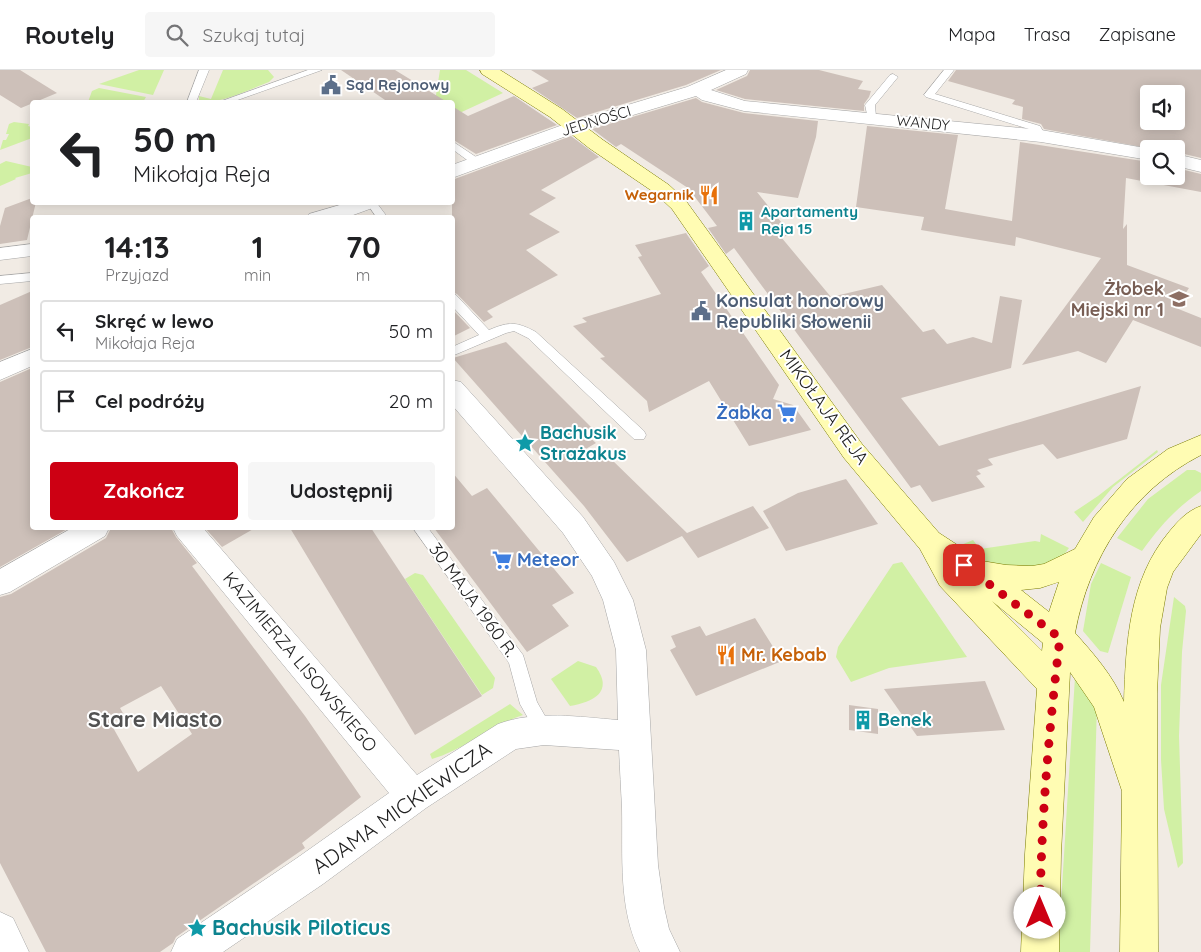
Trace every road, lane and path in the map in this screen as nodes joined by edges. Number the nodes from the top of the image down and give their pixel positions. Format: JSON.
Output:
{"nodes":[{"id":1,"x":204,"y":70,"type":"edge"},
{"id":2,"x":317,"y":70,"type":"edge"},
{"id":3,"x":740,"y":70,"type":"edge"},
{"id":4,"x":949,"y":70,"type":"edge"},
{"id":5,"x":497,"y":71,"type":"edge"},
{"id":6,"x":893,"y":77,"type":"dead end"},
{"id":7,"x":702,"y":88,"type":"junction"},
{"id":8,"x":192,"y":100,"type":"edge"},
{"id":9,"x":230,"y":100,"type":"edge"},
{"id":10,"x":865,"y":117,"type":"junction"},
{"id":11,"x":574,"y":127,"type":"junction"},
{"id":12,"x":1041,"y":136,"type":"junction"},
{"id":13,"x":455,"y":146,"type":"edge"},
{"id":14,"x":1140,"y":152,"type":"edge"},
{"id":15,"x":1185,"y":162,"type":"edge"},
{"id":16,"x":478,"y":163,"type":"junction"},
{"id":17,"x":1201,"y":166,"type":"edge"},
{"id":18,"x":455,"y":171,"type":"edge"},
{"id":19,"x":365,"y":205,"type":"edge"},
{"id":20,"x":373,"y":205,"type":"edge"},
{"id":21,"x":330,"y":215,"type":"edge"},
{"id":22,"x":381,"y":215,"type":"edge"},
{"id":23,"x":30,"y":250,"type":"edge"},
{"id":24,"x":0,"y":254,"type":"edge"},
{"id":25,"x":30,"y":278,"type":"edge"},
{"id":26,"x":0,"y":280,"type":"edge"},
{"id":27,"x":455,"y":301,"type":"edge"},
{"id":28,"x":487,"y":336,"type":"junction"},
{"id":29,"x":455,"y":351,"type":"edge"},
{"id":30,"x":30,"y":358,"type":"edge"},
{"id":31,"x":0,"y":372,"type":"edge"},
{"id":32,"x":455,"y":391,"type":"edge"},
{"id":33,"x":639,"y":434,"type":"dead end"},
{"id":34,"x":1197,"y":450,"type":"edge"},
{"id":35,"x":1201,"y":517,"type":"edge"},
{"id":36,"x":92,"y":530,"type":"edge"},
{"id":37,"x":189,"y":530,"type":"edge"},
{"id":38,"x":421,"y":530,"type":"edge"},
{"id":39,"x":929,"y":541,"type":"junction"},
{"id":40,"x":1085,"y":557,"type":"junction"},
{"id":41,"x":975,"y":571,"type":"junction"},
{"id":42,"x":0,"y":583,"type":"edge"},
{"id":43,"x":1060,"y":638,"type":"junction"},
{"id":44,"x":1054,"y":684,"type":"junction"},
{"id":45,"x":544,"y":730,"type":"junction"},
{"id":46,"x":636,"y":736,"type":"junction"},
{"id":47,"x":1139,"y":790,"type":"junction"},
{"id":48,"x":414,"y":796,"type":"junction"},
{"id":49,"x":214,"y":941,"type":"edge"},
{"id":50,"x":661,"y":952,"type":"edge"},
{"id":51,"x":1040,"y":952,"type":"edge"},
{"id":52,"x":1139,"y":952,"type":"edge"}],
"edges":[{"from":1,"to":8,"type":"lane"},
{"from":2,"to":9,"type":"lane"},
{"from":3,"to":7,"type":"street","name":"JEDNOŚCI"},
{"from":4,"to":12,"type":"lane"},
{"from":5,"to":11,"type":"street","name":"MIKOŁAJA REJA"},
{"from":6,"to":10,"type":"lane"},
{"from":7,"to":10,"type":"street","name":"WANDY"},
{"from":7,"to":11,"type":"street","name":"JEDNOŚCI"},
{"from":10,"to":12,"type":"street","name":"WANDY"},
{"from":11,"to":16,"type":"street","name":"JEDNOŚCI"},
{"from":11,"to":39,"type":"street","name":"MIKOŁAJA REJA"},
{"from":12,"to":14,"type":"street","name":"WANDY"},
{"from":13,"to":16,"type":"lane"},
{"from":15,"to":17,"type":"street"},
{"from":16,"to":18,"type":"street","name":"JEDNOŚCI"},
{"from":19,"to":21,"type":"street"},
{"from":20,"to":22,"type":"lane"},
{"from":23,"to":24,"type":"street"},
{"from":25,"to":26,"type":"lane"},
{"from":27,"to":28,"type":"lane"},
{"from":28,"to":29,"type":"lane"},
{"from":28,"to":33,"type":"lane"},
{"from":30,"to":31,"type":"street"},
{"from":32,"to":46,"type":"street"},
{"from":34,"to":40,"type":"street"},
{"from":35,"to":47,"type":"street"},
{"from":36,"to":42,"type":"street"},
{"from":37,"to":48,"type":"street","name":"KAZIMIERZA LISOWSKIEGO"},
{"from":38,"to":45,"type":"lane","name":"30 MAJA 1960 R."},
{"from":39,"to":41,"type":"street","name":"MIKOŁAJA REJA"},
{"from":39,"to":44,"type":"street","name":"MIKOŁAJA REJA"},
{"from":40,"to":41,"type":"street"},
{"from":40,"to":43,"type":"street"},
{"from":41,"to":43,"type":"street","name":"MIKOŁAJA REJA"},
{"from":43,"to":44,"type":"street"},
{"from":43,"to":47,"type":"street","name":"MIKOŁAJA REJA"},
{"from":44,"to":51,"type":"street"},
{"from":45,"to":46,"type":"street","name":"ADAMA MICKIEWICZA"},
{"from":45,"to":48,"type":"street","name":"ADAMA MICKIEWICZA"},
{"from":46,"to":50,"type":"street"},
{"from":47,"to":52,"type":"street"},
{"from":48,"to":49,"type":"street","name":"ADAMA MICKIEWICZA"}]}
